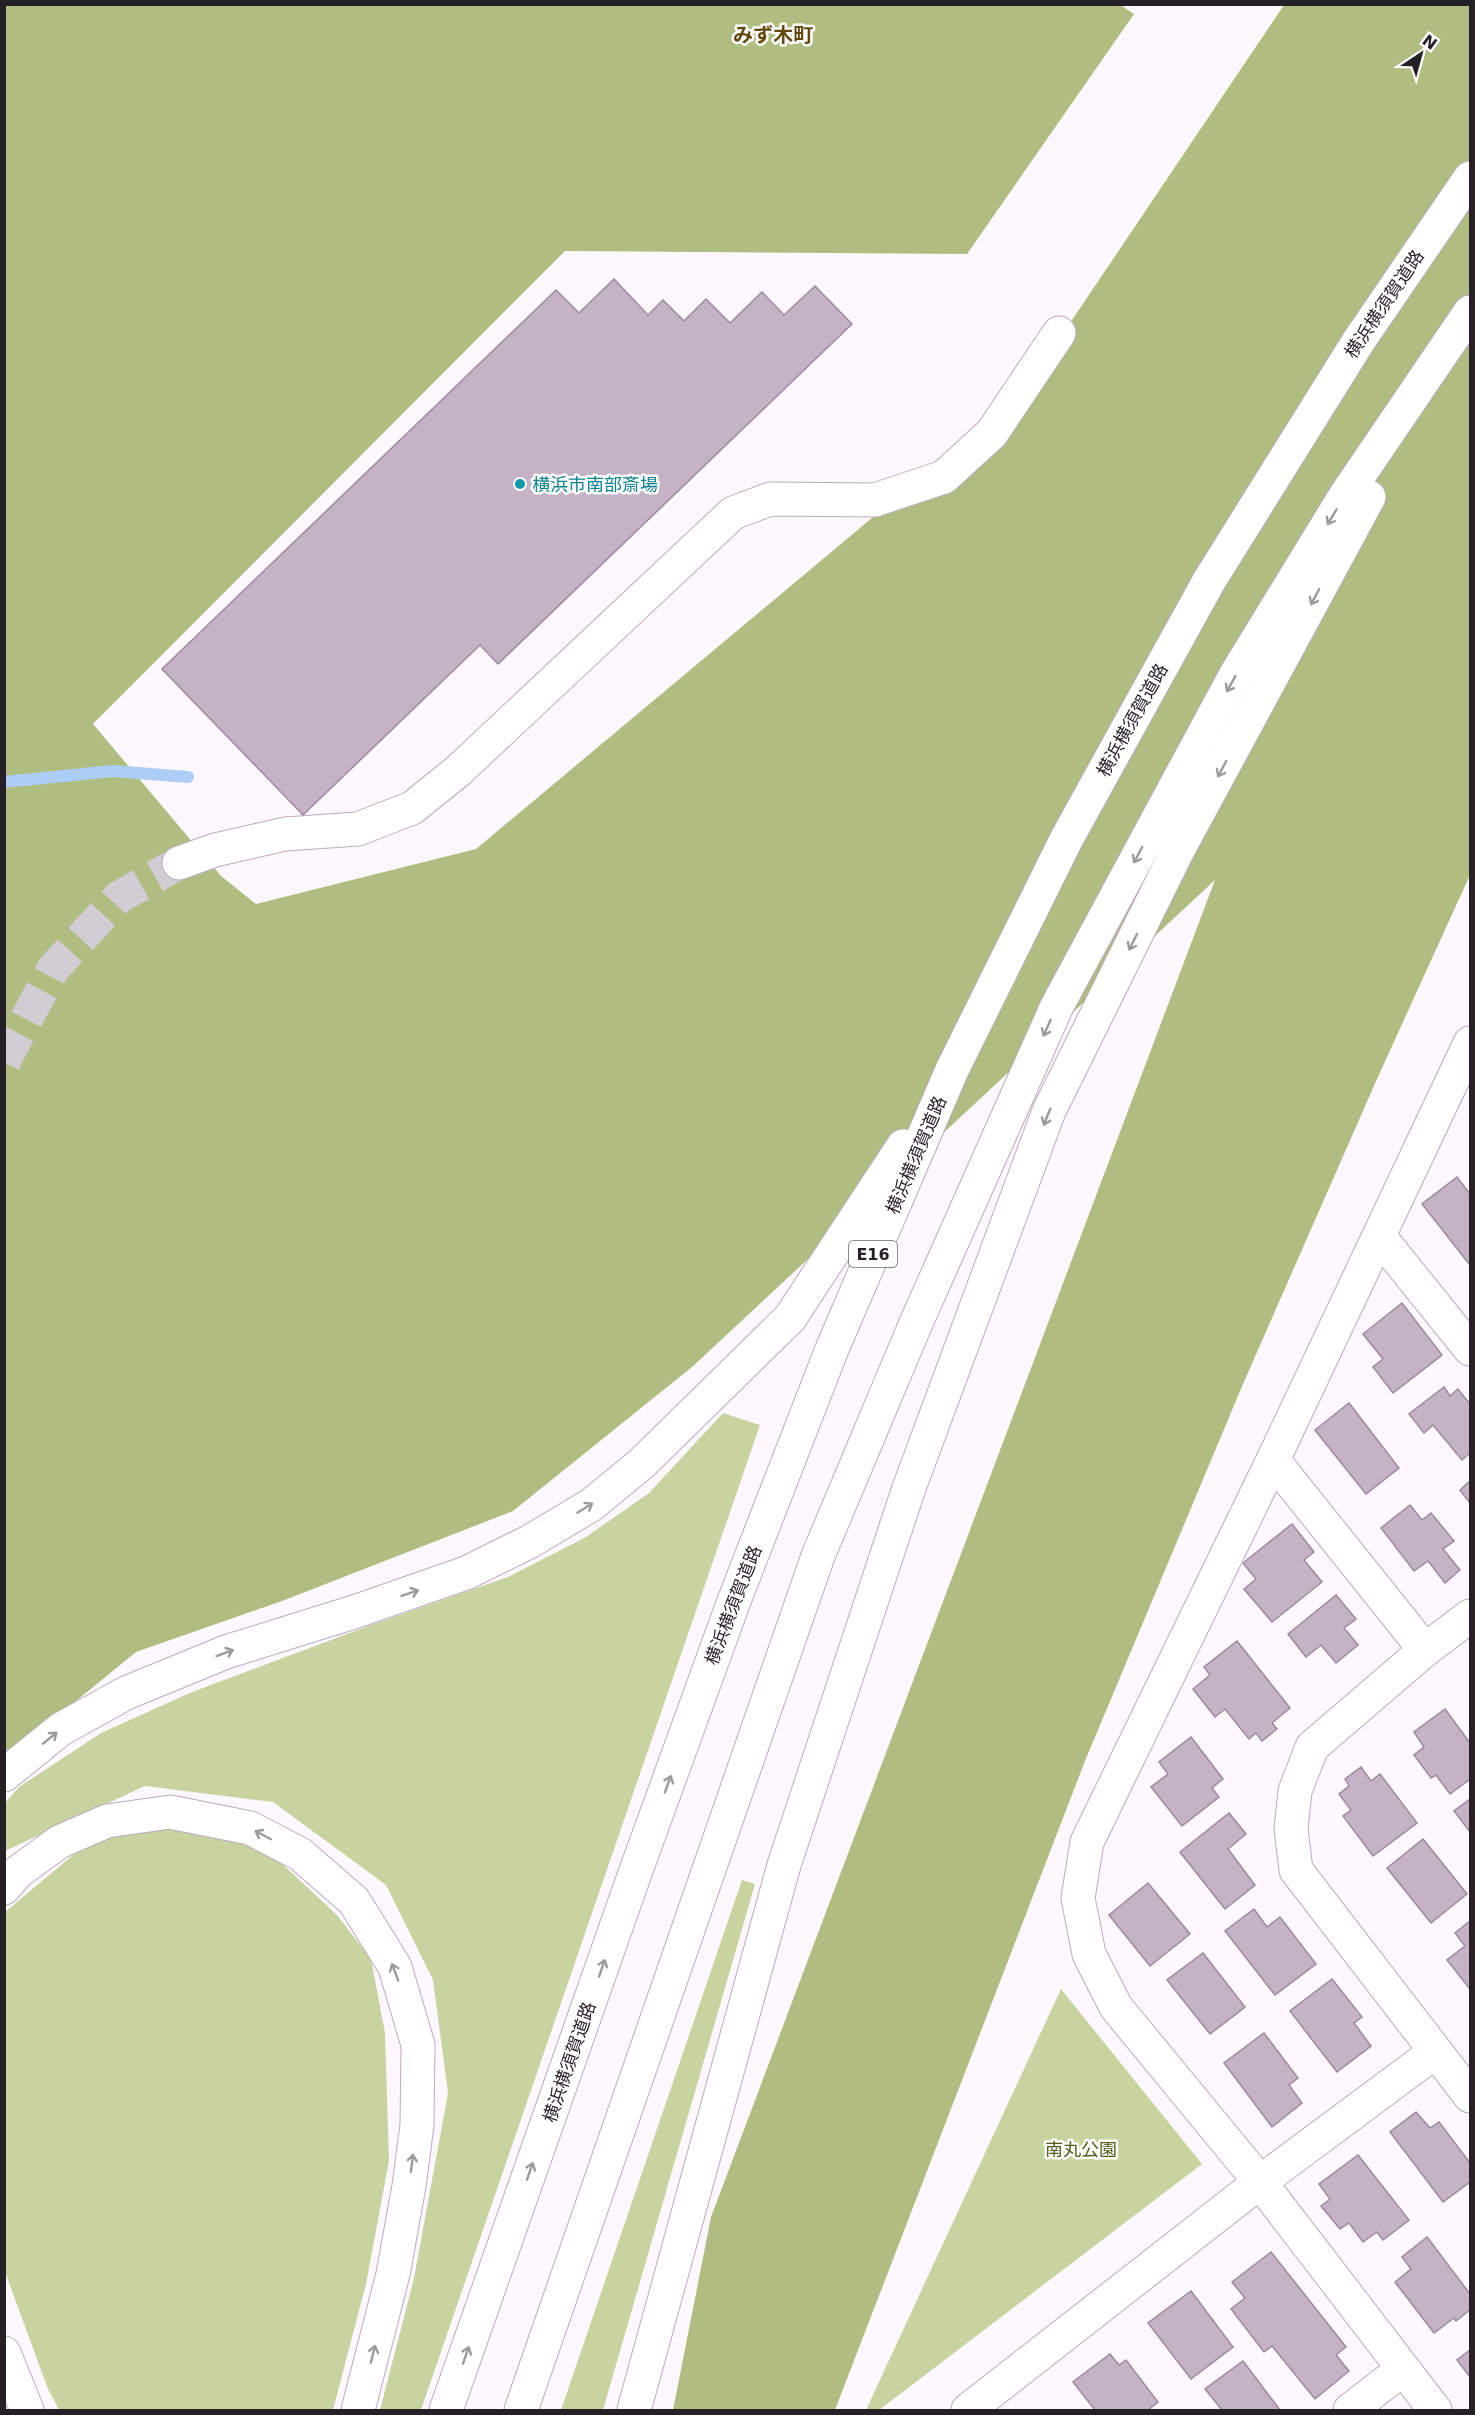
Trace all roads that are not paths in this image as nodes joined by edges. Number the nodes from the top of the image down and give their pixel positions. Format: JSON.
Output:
{"nodes":[{"id":1,"x":1470,"y":178,"type":"edge"},
{"id":2,"x":1466,"y":318,"type":"edge"},
{"id":3,"x":1059,"y":333,"type":"dead end"},
{"id":4,"x":179,"y":862,"type":"tunnel mouth"},
{"id":5,"x":1470,"y":1043,"type":"edge"},
{"id":6,"x":952,"y":1070,"type":"junction"},
{"id":7,"x":1379,"y":1236,"type":"junction"},
{"id":8,"x":1470,"y":1349,"type":"edge"},
{"id":9,"x":1273,"y":1460,"type":"junction"},
{"id":10,"x":1470,"y":1616,"type":"edge"},
{"id":11,"x":1425,"y":1650,"type":"junction"},
{"id":12,"x":4,"y":1775,"type":"edge"},
{"id":13,"x":4,"y":1888,"type":"edge"},
{"id":14,"x":1435,"y":2052,"type":"junction"},
{"id":15,"x":1470,"y":2096,"type":"edge"},
{"id":16,"x":1260,"y":2182,"type":"junction"},
{"id":17,"x":4,"y":2353,"type":"edge"},
{"id":18,"x":1403,"y":2369,"type":"junction"},
{"id":19,"x":27,"y":2410,"type":"edge"},
{"id":20,"x":358,"y":2410,"type":"edge"},
{"id":21,"x":447,"y":2410,"type":"edge"},
{"id":22,"x":521,"y":2410,"type":"edge"},
{"id":23,"x":634,"y":2410,"type":"edge"},
{"id":24,"x":968,"y":2410,"type":"edge"},
{"id":25,"x":1350,"y":2410,"type":"edge"},
{"id":26,"x":1435,"y":2410,"type":"edge"}],
"edges":[{"from":1,"to":6,"type":"main road","name":"横浜横須賀道路","number":"E16"},
{"from":2,"to":22,"type":"main road","one_way":true},
{"from":2,"to":23,"type":"main road","one_way":true},
{"from":3,"to":4,"type":"main road"},
{"from":5,"to":7,"type":"main road"},
{"from":12,"to":6,"type":"main road","one_way":true},
{"from":21,"to":6,"type":"main road","name":"横浜横須賀道路","number":"E16","one_way":true},
{"from":7,"to":8,"type":"main road"},
{"from":7,"to":9,"type":"main road"},
{"from":9,"to":11,"type":"main road"},
{"from":9,"to":16,"type":"main road"},
{"from":10,"to":11,"type":"main road"},
{"from":11,"to":14,"type":"main road"},
{"from":20,"to":13,"type":"main road","one_way":true},
{"from":14,"to":15,"type":"main road"},
{"from":14,"to":16,"type":"main road"},
{"from":16,"to":18,"type":"main road"},
{"from":16,"to":24,"type":"main road"},
{"from":17,"to":19,"type":"main road"},
{"from":18,"to":25,"type":"main road"},
{"from":18,"to":26,"type":"main road"}]}
